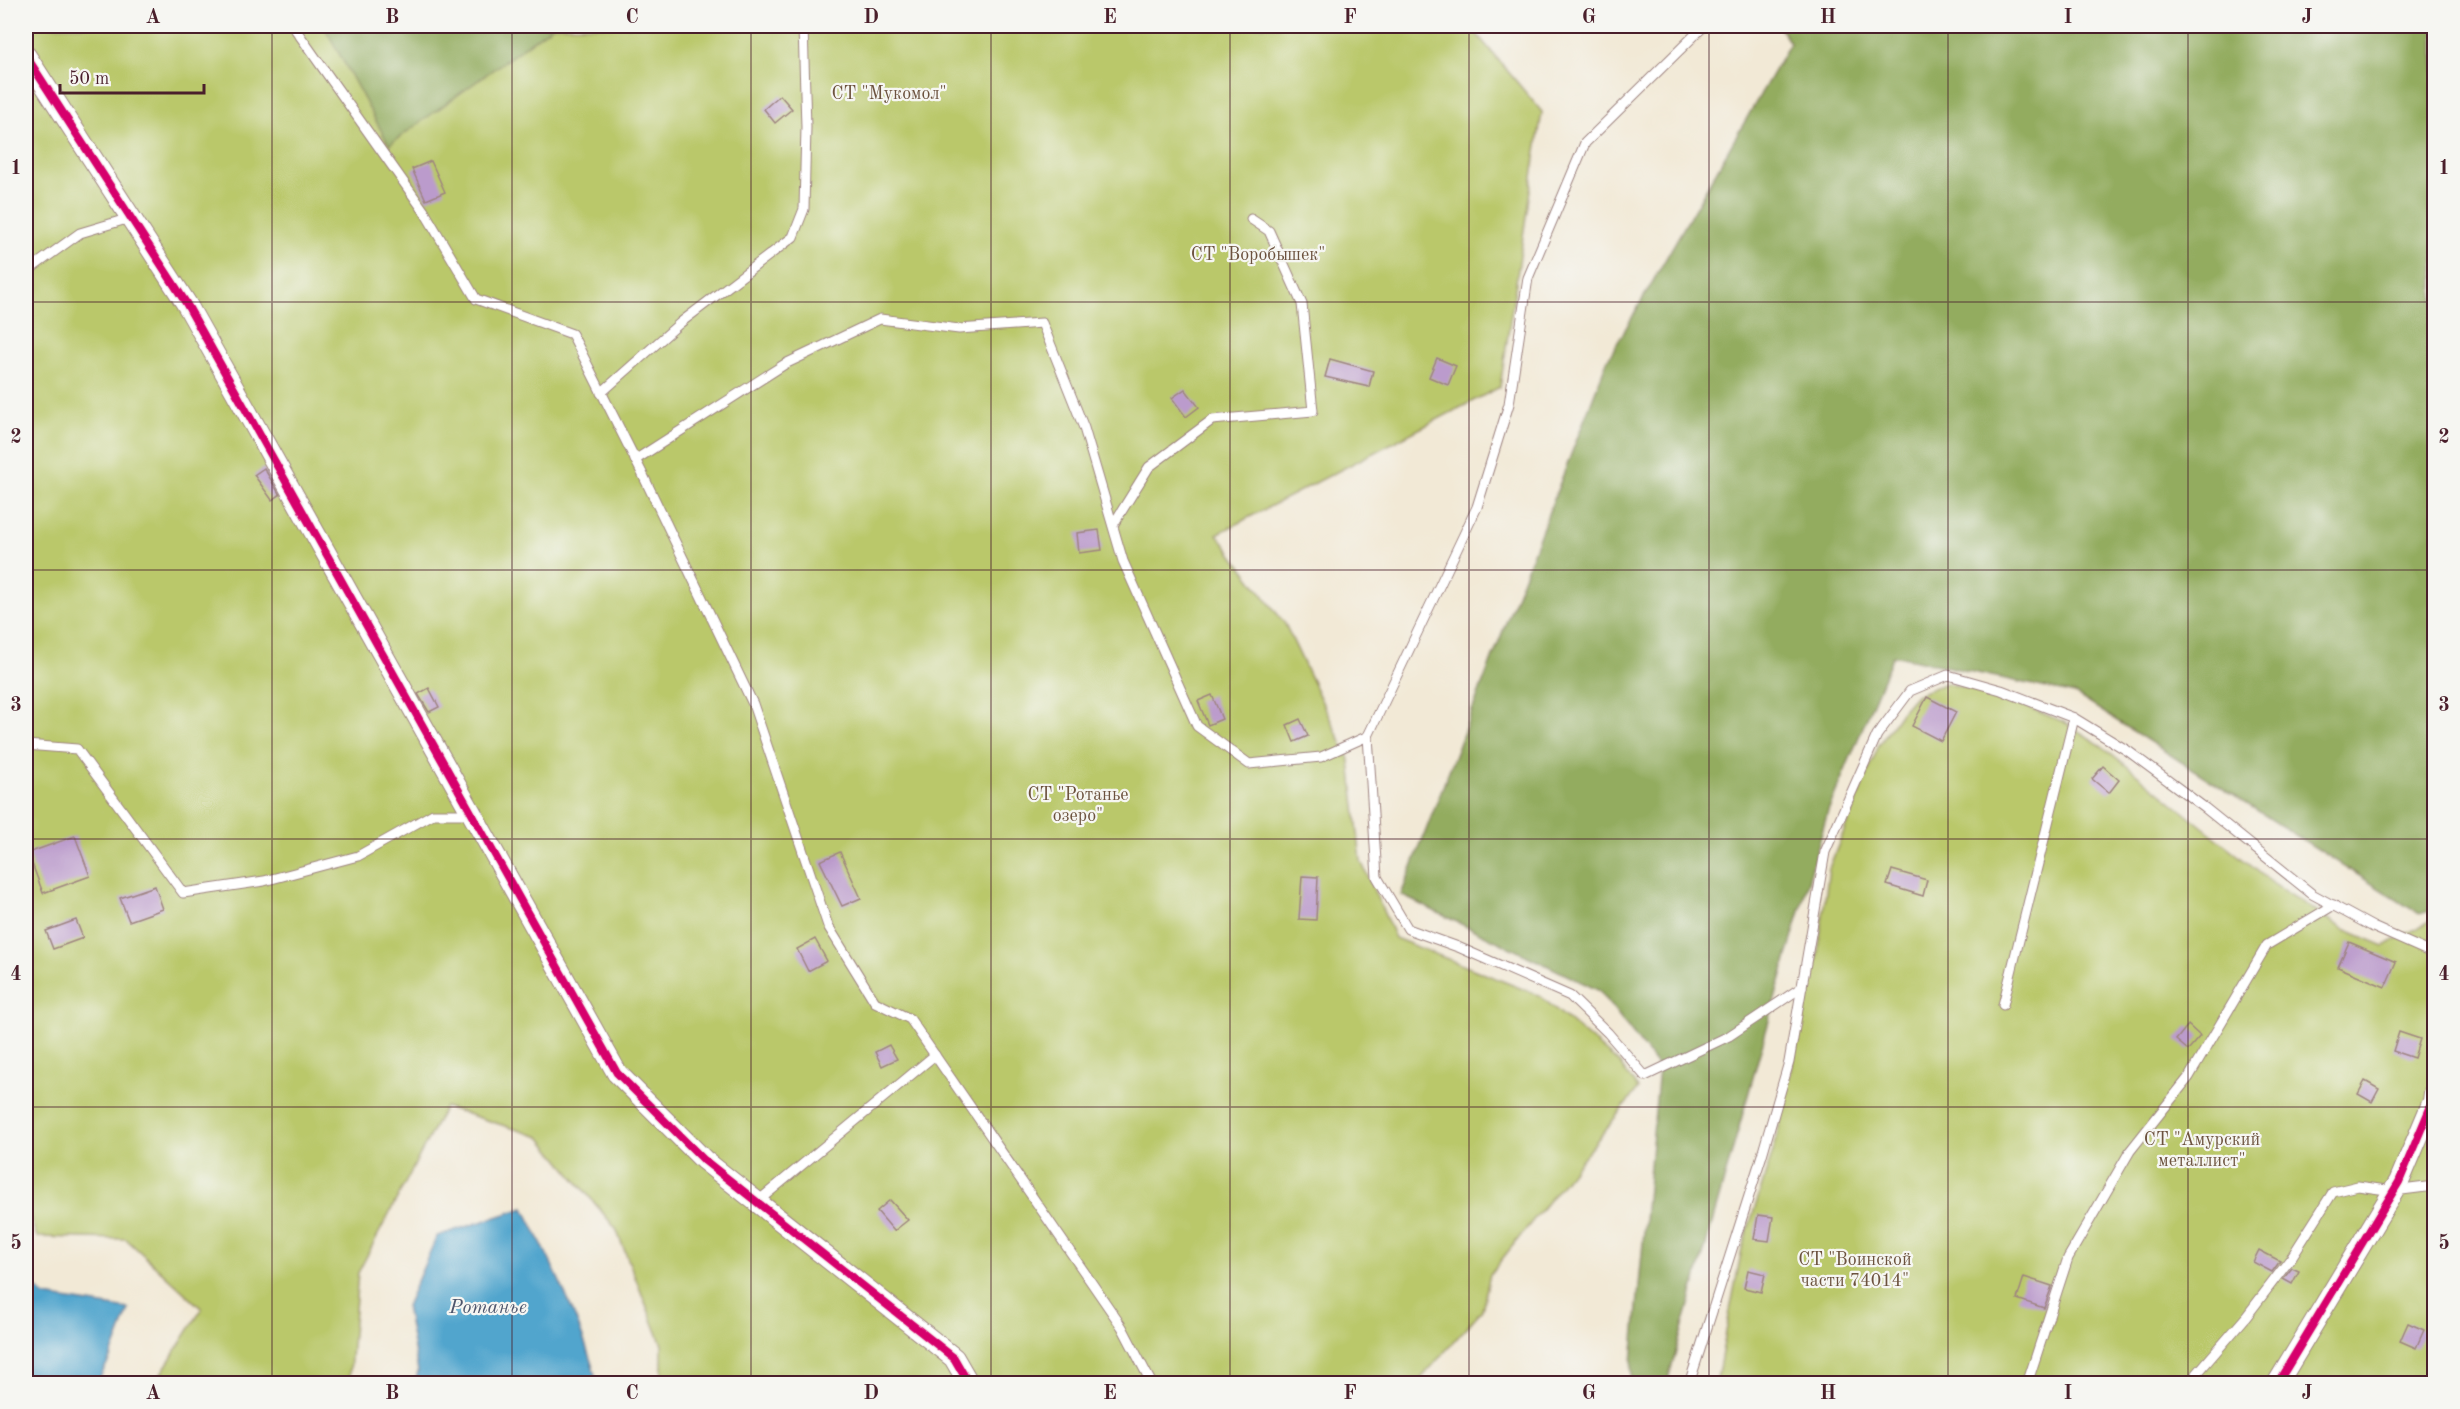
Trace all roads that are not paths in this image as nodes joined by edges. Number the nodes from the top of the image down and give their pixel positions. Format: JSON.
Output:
{"nodes":[{"id":1,"x":293,"y":26,"type":"edge"},
{"id":2,"x":803,"y":26,"type":"edge"},
{"id":3,"x":1704,"y":26,"type":"edge"},
{"id":4,"x":26,"y":56,"type":"edge"},
{"id":5,"x":130,"y":218,"type":"junction"},
{"id":6,"x":1251,"y":219,"type":"dead end"},
{"id":7,"x":26,"y":272,"type":"edge"},
{"id":8,"x":601,"y":393,"type":"junction"},
{"id":9,"x":635,"y":460,"type":"junction"},
{"id":10,"x":1113,"y":525,"type":"junction"},
{"id":11,"x":2074,"y":718,"type":"junction"},
{"id":12,"x":1368,"y":736,"type":"junction"},
{"id":13,"x":26,"y":745,"type":"edge"},
{"id":14,"x":472,"y":814,"type":"junction"},
{"id":15,"x":2334,"y":905,"type":"junction"},
{"id":16,"x":2434,"y":954,"type":"edge"},
{"id":17,"x":1802,"y":987,"type":"junction"},
{"id":18,"x":2003,"y":1005,"type":"dead end"},
{"id":19,"x":935,"y":1055,"type":"junction"},
{"id":20,"x":2434,"y":1093,"type":"edge"},
{"id":21,"x":2434,"y":1186,"type":"edge"},
{"id":22,"x":2394,"y":1191,"type":"junction"},
{"id":23,"x":757,"y":1202,"type":"junction"},
{"id":24,"x":969,"y":1383,"type":"edge"},
{"id":25,"x":1152,"y":1383,"type":"edge"},
{"id":26,"x":1689,"y":1383,"type":"edge"},
{"id":27,"x":2027,"y":1383,"type":"edge"},
{"id":28,"x":2117,"y":1383,"type":"edge"},
{"id":29,"x":2124,"y":1383,"type":"edge"},
{"id":30,"x":2188,"y":1383,"type":"edge"},
{"id":31,"x":2277,"y":1383,"type":"edge"}],
"edges":[{"from":1,"to":8,"type":"lane"},
{"from":2,"to":8,"type":"lane"},
{"from":3,"to":12,"type":"lane"},
{"from":4,"to":5,"type":"street"},
{"from":5,"to":7,"type":"lane"},
{"from":5,"to":14,"type":"street"},
{"from":6,"to":10,"type":"lane"},
{"from":8,"to":9,"type":"lane"},
{"from":9,"to":10,"type":"lane"},
{"from":9,"to":19,"type":"lane"},
{"from":10,"to":12,"type":"lane"},
{"from":11,"to":15,"type":"lane"},
{"from":11,"to":17,"type":"lane"},
{"from":11,"to":18,"type":"lane"},
{"from":12,"to":17,"type":"lane"},
{"from":13,"to":14,"type":"lane"},
{"from":14,"to":23,"type":"street"},
{"from":15,"to":16,"type":"lane"},
{"from":15,"to":27,"type":"lane"},
{"from":17,"to":26,"type":"lane"},
{"from":19,"to":23,"type":"lane"},
{"from":19,"to":25,"type":"lane"},
{"from":20,"to":22,"type":"street"},
{"from":21,"to":22,"type":"lane"},
{"from":22,"to":30,"type":"lane"},
{"from":22,"to":31,"type":"street"},
{"from":23,"to":24,"type":"street"},
{"from":28,"to":29,"type":"lane"}]}
